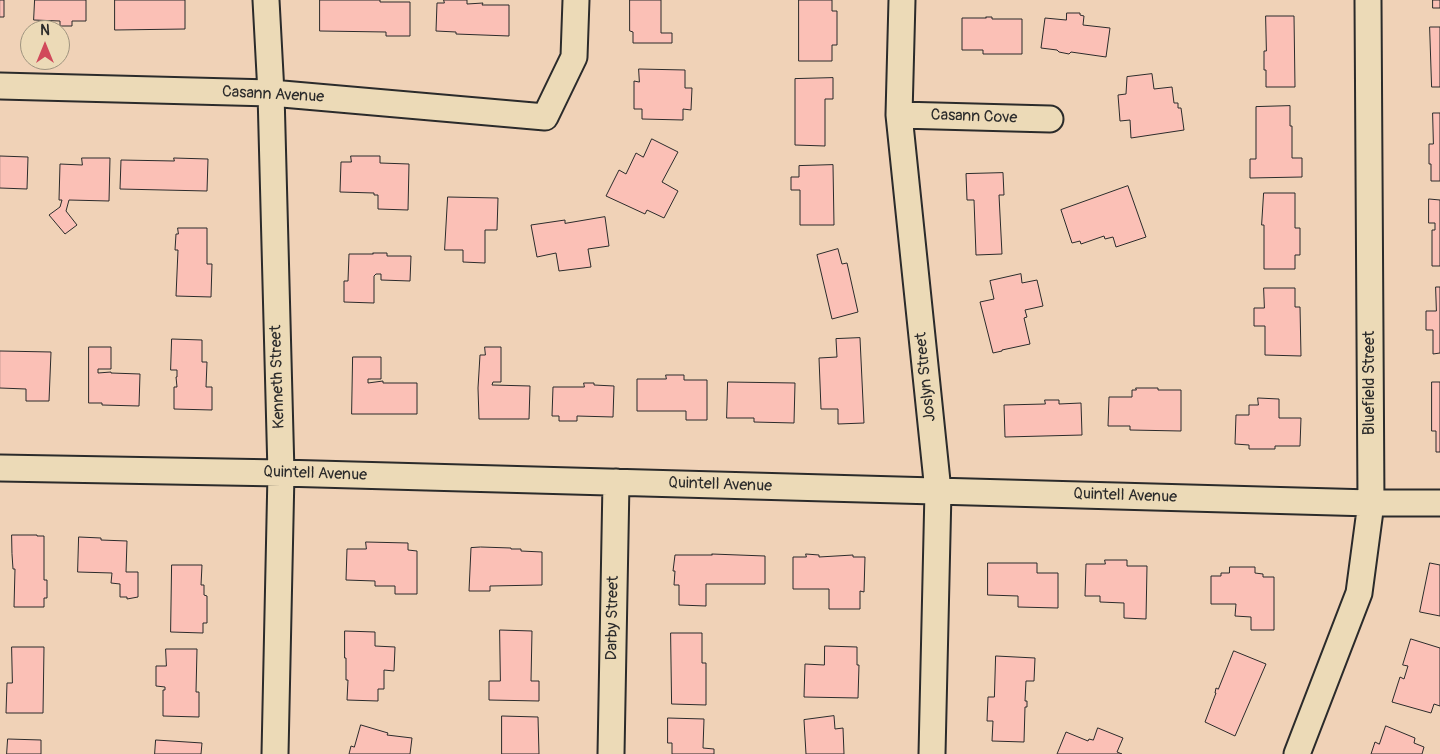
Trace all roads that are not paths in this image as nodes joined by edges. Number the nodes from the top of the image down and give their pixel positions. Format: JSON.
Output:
{"nodes":[{"id":1,"x":266,"y":0,"type":"edge"},
{"id":2,"x":576,"y":0,"type":"edge"},
{"id":3,"x":902,"y":0,"type":"edge"},
{"id":4,"x":1368,"y":0,"type":"edge"},
{"id":5,"x":0,"y":86,"type":"edge"},
{"id":6,"x":271,"y":93,"type":"junction"},
{"id":7,"x":899,"y":115,"type":"junction"},
{"id":8,"x":1050,"y":120,"type":"dead end"},
{"id":9,"x":0,"y":468,"type":"edge"},
{"id":10,"x":281,"y":473,"type":"junction"},
{"id":11,"x":616,"y":482,"type":"junction"},
{"id":12,"x":938,"y":491,"type":"junction"},
{"id":13,"x":1371,"y":503,"type":"junction"},
{"id":14,"x":1440,"y":503,"type":"edge"},
{"id":15,"x":275,"y":754,"type":"edge"},
{"id":16,"x":610,"y":754,"type":"edge"},
{"id":17,"x":932,"y":754,"type":"edge"},
{"id":18,"x":1297,"y":754,"type":"edge"}],
"edges":[{"from":1,"to":6,"type":"street","name":"Kenneth Street"},
{"from":2,"to":6,"type":"street","name":"Casann Avenue"},
{"from":3,"to":7,"type":"street","name":"Joslyn Street"},
{"from":4,"to":13,"type":"street","name":"Bluefield Street"},
{"from":5,"to":6,"type":"street","name":"Casann Avenue"},
{"from":6,"to":10,"type":"street","name":"Kenneth Street"},
{"from":7,"to":8,"type":"street","name":"Casann Cove"},
{"from":7,"to":12,"type":"street","name":"Joslyn Street"},
{"from":9,"to":10,"type":"street","name":"Quintell Avenue"},
{"from":10,"to":11,"type":"street","name":"Quintell Avenue"},
{"from":10,"to":15,"type":"street","name":"Kenneth Street"},
{"from":11,"to":12,"type":"street","name":"Quintell Avenue"},
{"from":11,"to":16,"type":"street","name":"Darby Street"},
{"from":12,"to":13,"type":"street","name":"Quintell Avenue"},
{"from":12,"to":17,"type":"street","name":"Joslyn Street"},
{"from":13,"to":14,"type":"street","name":"Quintell Avenue"},
{"from":13,"to":18,"type":"street","name":"Bluefield Street"}]}
